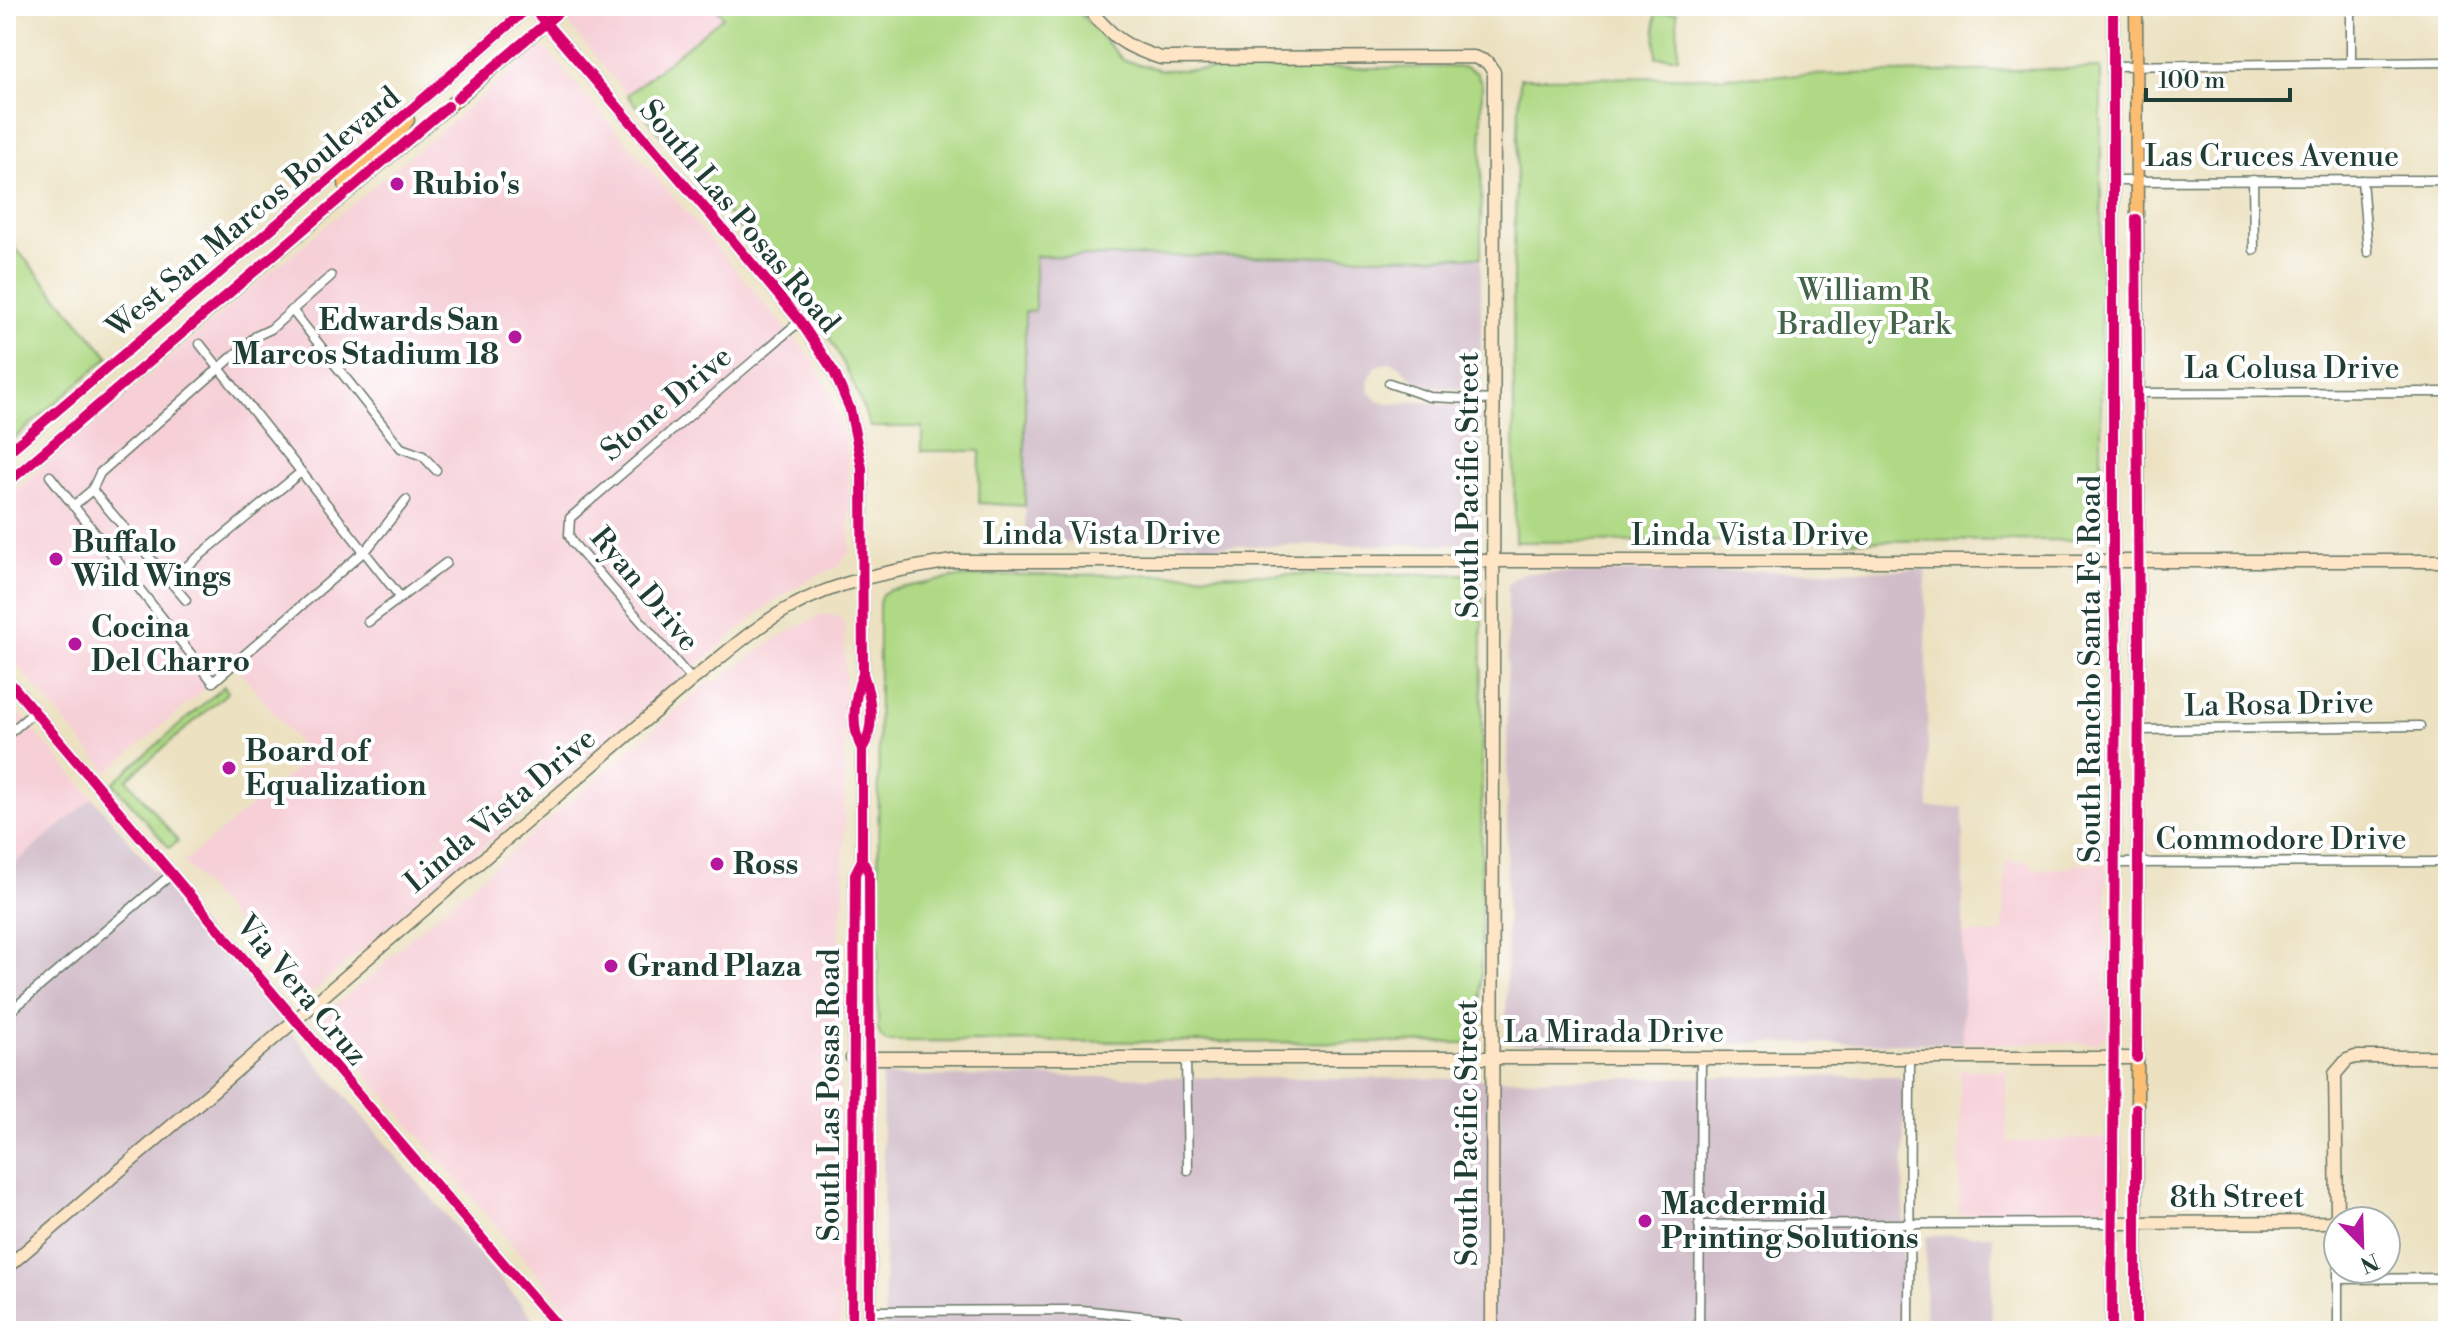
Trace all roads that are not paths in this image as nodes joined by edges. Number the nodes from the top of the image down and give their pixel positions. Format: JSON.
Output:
{"nodes":[{"id":1,"x":530,"y":6,"type":"edge"},
{"id":2,"x":566,"y":6,"type":"edge"},
{"id":3,"x":1086,"y":6,"type":"edge"},
{"id":4,"x":2113,"y":6,"type":"edge"},
{"id":5,"x":2136,"y":6,"type":"edge"},
{"id":6,"x":2351,"y":6,"type":"edge"},
{"id":7,"x":546,"y":23,"type":"junction"},
{"id":8,"x":2351,"y":62,"type":"junction"},
{"id":9,"x":2448,"y":62,"type":"edge"},
{"id":10,"x":2113,"y":66,"type":"junction"},
{"id":11,"x":2136,"y":66,"type":"junction"},
{"id":12,"x":412,"y":109,"type":"junction"},
{"id":13,"x":2253,"y":180,"type":"junction"},
{"id":14,"x":2362,"y":180,"type":"junction"},
{"id":15,"x":2113,"y":181,"type":"junction"},
{"id":16,"x":2136,"y":181,"type":"junction"},
{"id":17,"x":2448,"y":187,"type":"edge"},
{"id":18,"x":346,"y":194,"type":"junction"},
{"id":19,"x":2254,"y":250,"type":"dead end"},
{"id":20,"x":2368,"y":252,"type":"dead end"},
{"id":21,"x":331,"y":276,"type":"dead end"},
{"id":22,"x":292,"y":310,"type":"junction"},
{"id":23,"x":173,"y":311,"type":"junction"},
{"id":24,"x":800,"y":321,"type":"junction"},
{"id":25,"x":187,"y":329,"type":"junction"},
{"id":26,"x":200,"y":344,"type":"dead end"},
{"id":27,"x":219,"y":369,"type":"junction"},
{"id":28,"x":1389,"y":383,"type":"dead end"},
{"id":29,"x":2448,"y":392,"type":"edge"},
{"id":30,"x":2137,"y":393,"type":"junction"},
{"id":31,"x":1493,"y":400,"type":"junction"},
{"id":32,"x":6,"y":454,"type":"edge"},
{"id":33,"x":436,"y":470,"type":"dead end"},
{"id":34,"x":301,"y":472,"type":"junction"},
{"id":35,"x":50,"y":476,"type":"dead end"},
{"id":36,"x":6,"y":484,"type":"edge"},
{"id":37,"x":92,"y":490,"type":"junction"},
{"id":38,"x":406,"y":500,"type":"dead end"},
{"id":39,"x":73,"y":506,"type":"junction"},
{"id":40,"x":568,"y":526,"type":"joint"},
{"id":41,"x":364,"y":552,"type":"junction"},
{"id":42,"x":1493,"y":559,"type":"junction"},
{"id":43,"x":2113,"y":561,"type":"junction"},
{"id":44,"x":2137,"y":561,"type":"junction"},
{"id":45,"x":2448,"y":561,"type":"edge"},
{"id":46,"x":446,"y":563,"type":"dead end"},
{"id":47,"x":862,"y":577,"type":"junction"},
{"id":48,"x":169,"y":581,"type":"junction"},
{"id":49,"x":401,"y":598,"type":"junction"},
{"id":50,"x":186,"y":600,"type":"dead end"},
{"id":51,"x":368,"y":622,"type":"dead end"},
{"id":52,"x":6,"y":678,"type":"edge"},
{"id":53,"x":692,"y":680,"type":"junction"},
{"id":54,"x":34,"y":712,"type":"junction"},
{"id":55,"x":2420,"y":726,"type":"dead end"},
{"id":56,"x":2138,"y":730,"type":"junction"},
{"id":57,"x":6,"y":736,"type":"edge"},
{"id":58,"x":2448,"y":818,"type":"edge"},
{"id":59,"x":862,"y":860,"type":"junction"},
{"id":60,"x":2448,"y":862,"type":"edge"},
{"id":61,"x":2115,"y":863,"type":"junction"},
{"id":62,"x":2138,"y":863,"type":"junction"},
{"id":63,"x":173,"y":873,"type":"junction"},
{"id":64,"x":6,"y":1015,"type":"edge"},
{"id":65,"x":295,"y":1019,"type":"junction"},
{"id":66,"x":2448,"y":1057,"type":"edge"},
{"id":67,"x":852,"y":1058,"type":"junction"},
{"id":68,"x":869,"y":1058,"type":"junction"},
{"id":69,"x":1701,"y":1058,"type":"junction"},
{"id":70,"x":1910,"y":1058,"type":"junction"},
{"id":71,"x":2113,"y":1058,"type":"junction"},
{"id":72,"x":2137,"y":1058,"type":"junction"},
{"id":73,"x":1186,"y":1059,"type":"junction"},
{"id":74,"x":1493,"y":1059,"type":"junction"},
{"id":75,"x":1188,"y":1170,"type":"dead end"},
{"id":76,"x":2337,"y":1205,"type":"edge"},
{"id":77,"x":2322,"y":1222,"type":"edge"},
{"id":78,"x":2111,"y":1223,"type":"junction"},
{"id":79,"x":2135,"y":1223,"type":"junction"},
{"id":80,"x":1908,"y":1224,"type":"junction"},
{"id":81,"x":1699,"y":1225,"type":"junction"},
{"id":82,"x":6,"y":1268,"type":"edge"},
{"id":83,"x":2402,"y":1278,"type":"edge"},
{"id":84,"x":2448,"y":1278,"type":"edge"},
{"id":85,"x":2338,"y":1285,"type":"edge"},
{"id":86,"x":870,"y":1311,"type":"junction"},
{"id":87,"x":562,"y":1331,"type":"edge"},
{"id":88,"x":852,"y":1331,"type":"edge"},
{"id":89,"x":870,"y":1331,"type":"edge"},
{"id":90,"x":1178,"y":1331,"type":"edge"},
{"id":91,"x":1492,"y":1331,"type":"edge"},
{"id":92,"x":1699,"y":1331,"type":"edge"},
{"id":93,"x":1909,"y":1331,"type":"edge"},
{"id":94,"x":2112,"y":1331,"type":"edge"},
{"id":95,"x":2136,"y":1331,"type":"edge"},
{"id":96,"x":2338,"y":1331,"type":"edge"}],
"edges":[{"from":1,"to":7,"type":"main road","name":"South Las Posas Road"},
{"from":1,"to":12,"type":"main road","name":"West San Marcos Boulevard"},
{"from":2,"to":7,"type":"main road","name":"West San Marcos Boulevard"},
{"from":3,"to":31,"type":"main road","name":"South Pacific Street"},
{"from":4,"to":10,"type":"main road","name":"South Rancho Santa Fe Road"},
{"from":5,"to":11,"type":"main road","name":"South Rancho Santa Fe Road"},
{"from":6,"to":8,"type":"street"},
{"from":7,"to":18,"type":"main road","name":"West San Marcos Boulevard"},
{"from":7,"to":24,"type":"main road","name":"South Las Posas Road"},
{"from":8,"to":9,"type":"street"},
{"from":8,"to":11,"type":"street"},
{"from":10,"to":11,"type":"street"},
{"from":10,"to":15,"type":"main road","name":"South Rancho Santa Fe Road"},
{"from":11,"to":16,"type":"main road","name":"South Rancho Santa Fe Road"},
{"from":12,"to":18,"type":"main road"},
{"from":12,"to":23,"type":"main road","name":"West San Marcos Boulevard"},
{"from":13,"to":14,"type":"street","name":"Las Cruces Avenue"},
{"from":13,"to":16,"type":"street","name":"Las Cruces Avenue"},
{"from":13,"to":19,"type":"street"},
{"from":14,"to":17,"type":"street","name":"Las Cruces Avenue"},
{"from":14,"to":20,"type":"street"},
{"from":15,"to":16,"type":"street","name":"Las Cruces Avenue"},
{"from":15,"to":43,"type":"main road","name":"South Rancho Santa Fe Road"},
{"from":16,"to":30,"type":"main road","name":"South Rancho Santa Fe Road"},
{"from":18,"to":25,"type":"main road","name":"West San Marcos Boulevard"},
{"from":21,"to":22,"type":"street"},
{"from":22,"to":27,"type":"street"},
{"from":22,"to":33,"type":"street"},
{"from":23,"to":25,"type":"main road"},
{"from":23,"to":32,"type":"main road","name":"West San Marcos Boulevard"},
{"from":24,"to":40,"type":"street","name":"Stone Drive"},
{"from":24,"to":47,"type":"main road","name":"South Las Posas Road"},
{"from":25,"to":36,"type":"main road","name":"West San Marcos Boulevard"},
{"from":26,"to":27,"type":"street"},
{"from":27,"to":34,"type":"street"},
{"from":27,"to":37,"type":"street"},
{"from":28,"to":31,"type":"street"},
{"from":29,"to":30,"type":"street","name":"La Colusa Drive"},
{"from":30,"to":44,"type":"main road","name":"South Rancho Santa Fe Road"},
{"from":31,"to":42,"type":"main road","name":"South Pacific Street"},
{"from":34,"to":41,"type":"street"},
{"from":34,"to":48,"type":"street"},
{"from":35,"to":39,"type":"street"},
{"from":37,"to":39,"type":"street"},
{"from":37,"to":48,"type":"street"},
{"from":38,"to":41,"type":"street"},
{"from":39,"to":41,"type":"street"},
{"from":40,"to":53,"type":"street","name":"Ryan Drive"},
{"from":41,"to":49,"type":"street"},
{"from":42,"to":43,"type":"main road","name":"Linda Vista Drive"},
{"from":42,"to":47,"type":"main road","name":"Linda Vista Drive"},
{"from":42,"to":74,"type":"main road","name":"South Pacific Street"},
{"from":43,"to":44,"type":"main road","name":"Linda Vista Drive"},
{"from":43,"to":61,"type":"main road","name":"South Rancho Santa Fe Road"},
{"from":44,"to":45,"type":"main road","name":"Linda Vista Drive"},
{"from":44,"to":56,"type":"main road","name":"South Rancho Santa Fe Road"},
{"from":46,"to":49,"type":"street"},
{"from":47,"to":53,"type":"main road","name":"Linda Vista Drive"},
{"from":47,"to":59,"type":"main road","name":"South Las Posas Road"},
{"from":48,"to":50,"type":"street"},
{"from":49,"to":51,"type":"street"},
{"from":52,"to":54,"type":"main road","name":"Via Vera Cruz"},
{"from":53,"to":65,"type":"main road","name":"Linda Vista Drive"},
{"from":54,"to":57,"type":"street"},
{"from":54,"to":63,"type":"main road","name":"Via Vera Cruz"},
{"from":55,"to":56,"type":"street","name":"La Rosa Drive"},
{"from":56,"to":62,"type":"main road","name":"South Rancho Santa Fe Road"},
{"from":58,"to":60,"type":"street"},
{"from":59,"to":67,"type":"main road","name":"South Las Posas Road"},
{"from":59,"to":68,"type":"main road","name":"South Las Posas Road"},
{"from":60,"to":62,"type":"street","name":"Commodore Drive"},
{"from":61,"to":62,"type":"street","name":"Commodore Drive"},
{"from":61,"to":71,"type":"main road","name":"South Rancho Santa Fe Road"},
{"from":62,"to":72,"type":"main road","name":"South Rancho Santa Fe Road"},
{"from":63,"to":64,"type":"street"},
{"from":63,"to":65,"type":"main road","name":"Via Vera Cruz"},
{"from":65,"to":82,"type":"main road","name":"Linda Vista Drive"},
{"from":65,"to":87,"type":"main road","name":"Via Vera Cruz"},
{"from":66,"to":76,"type":"main road"},
{"from":67,"to":68,"type":"main road","name":"La Mirada Drive"},
{"from":67,"to":88,"type":"main road","name":"South Las Posas Road"},
{"from":68,"to":73,"type":"main road","name":"La Mirada Drive"},
{"from":68,"to":86,"type":"main road","name":"South Las Posas Road"},
{"from":69,"to":70,"type":"main road","name":"La Mirada Drive"},
{"from":69,"to":74,"type":"main road","name":"La Mirada Drive"},
{"from":69,"to":81,"type":"street"},
{"from":70,"to":71,"type":"main road","name":"La Mirada Drive"},
{"from":70,"to":80,"type":"street"},
{"from":71,"to":72,"type":"main road","name":"La Mirada Drive"},
{"from":71,"to":78,"type":"main road","name":"South Rancho Santa Fe Road"},
{"from":72,"to":79,"type":"main road","name":"South Rancho Santa Fe Road"},
{"from":73,"to":74,"type":"main road","name":"La Mirada Drive"},
{"from":73,"to":75,"type":"street"},
{"from":74,"to":91,"type":"main road","name":"South Pacific Street"},
{"from":77,"to":79,"type":"main road","name":"8th Street"},
{"from":78,"to":79,"type":"main road","name":"8th Street"},
{"from":78,"to":80,"type":"street"},
{"from":78,"to":94,"type":"main road","name":"South Rancho Santa Fe Road"},
{"from":79,"to":95,"type":"main road","name":"South Rancho Santa Fe Road"},
{"from":80,"to":81,"type":"street"},
{"from":80,"to":93,"type":"street"},
{"from":81,"to":92,"type":"street"},
{"from":83,"to":84,"type":"street"},
{"from":85,"to":96,"type":"street"},
{"from":86,"to":89,"type":"main road","name":"South Las Posas Road"},
{"from":86,"to":90,"type":"street"}]}
